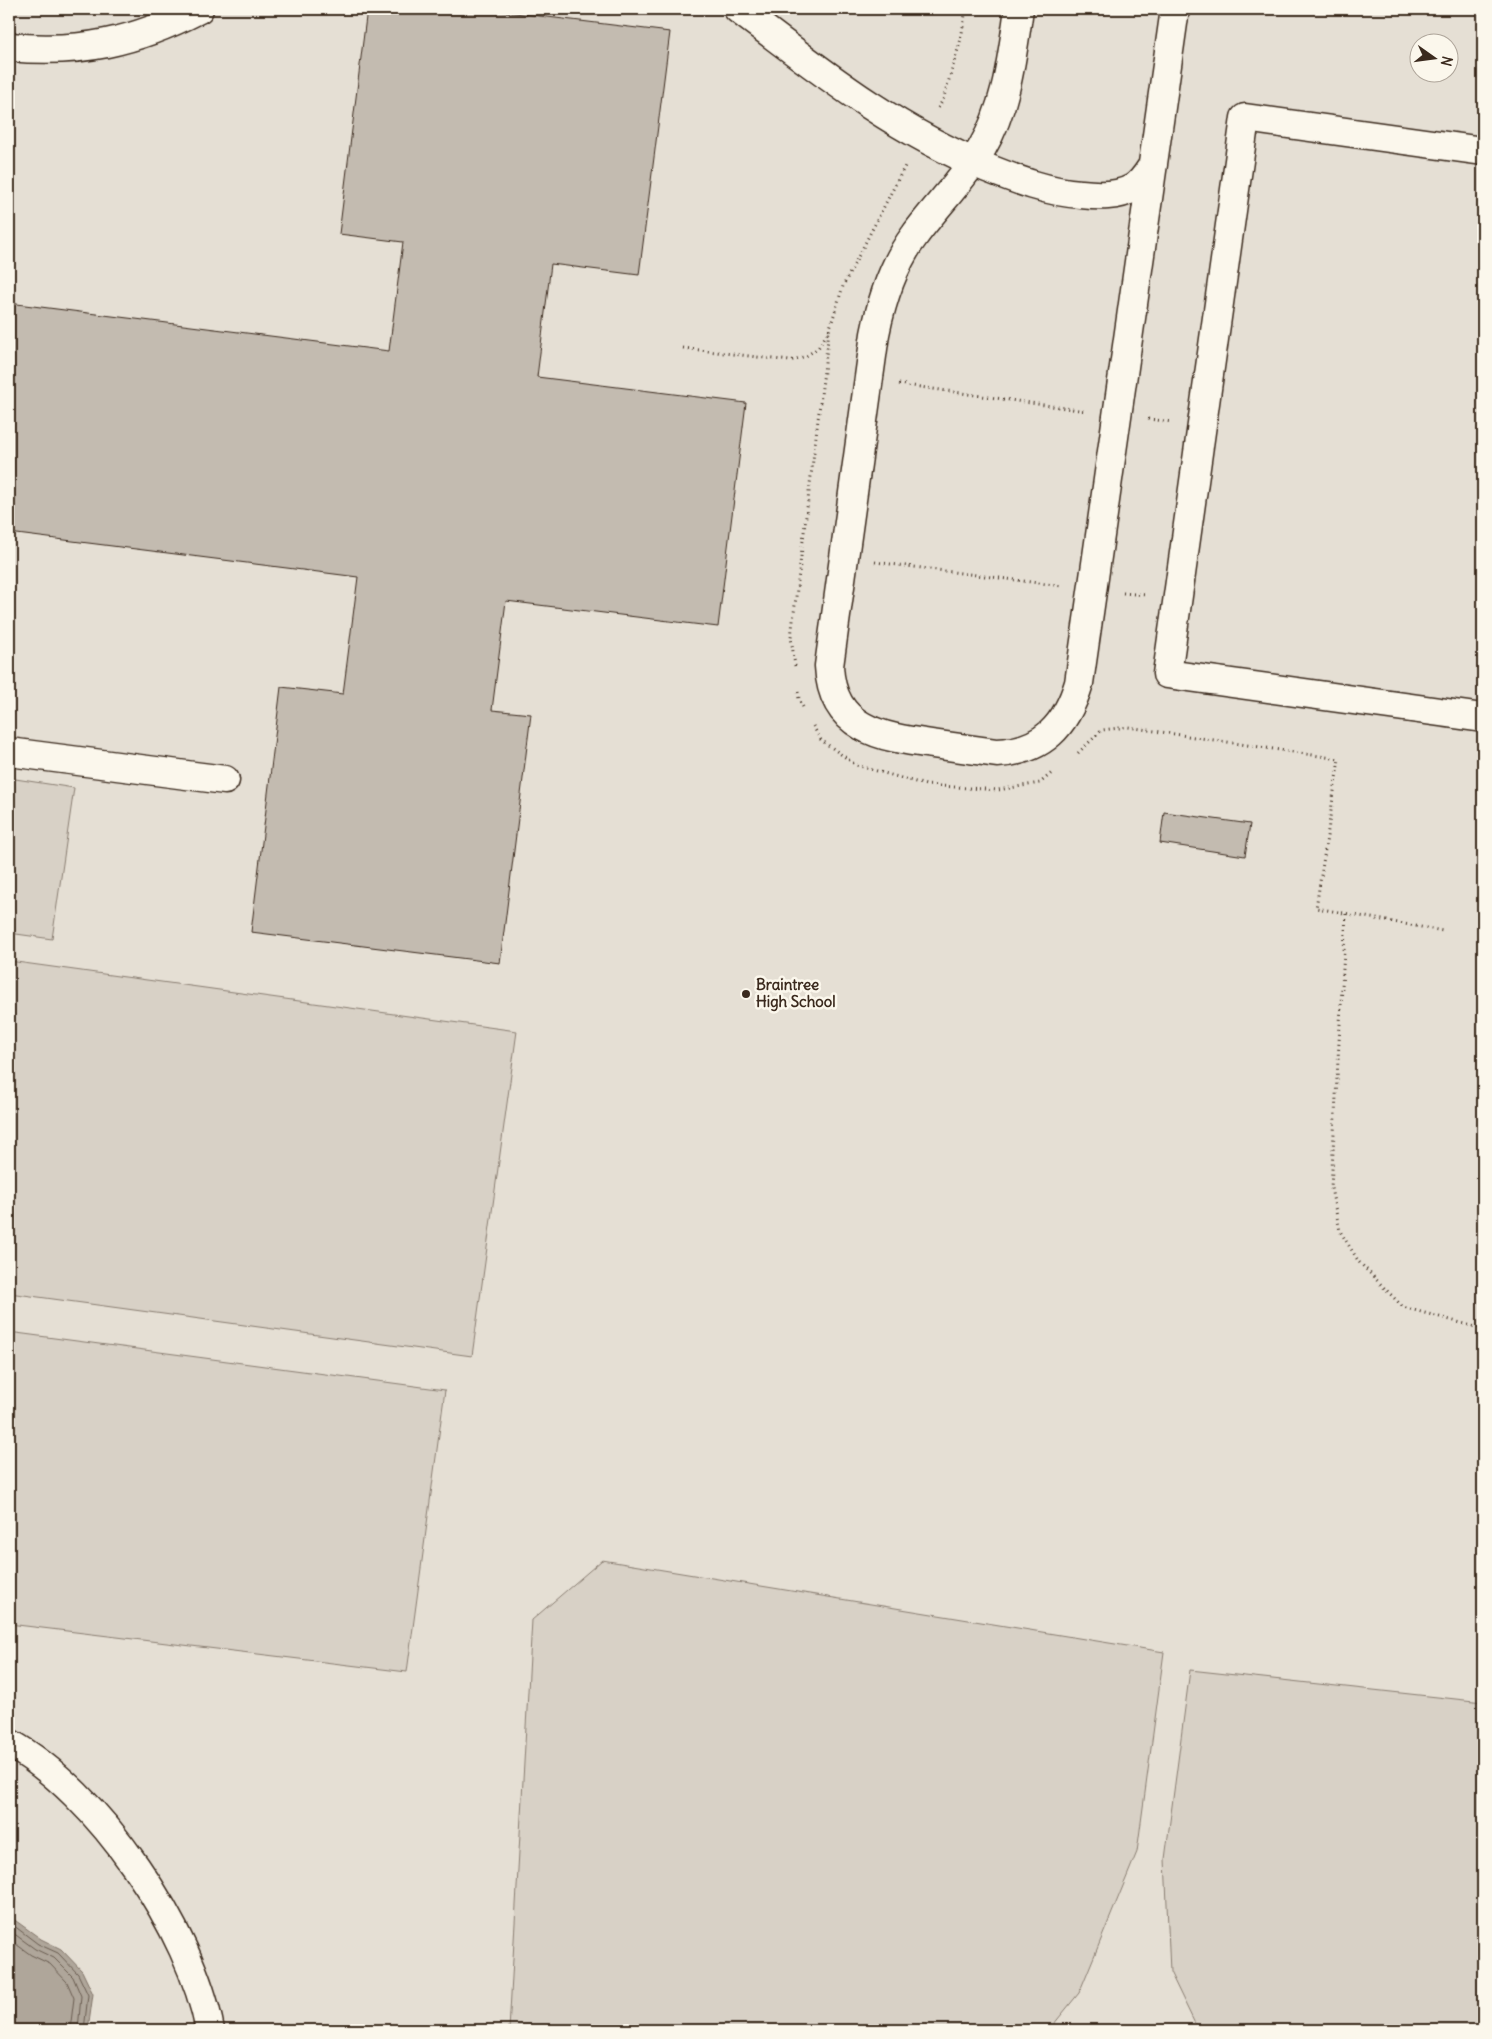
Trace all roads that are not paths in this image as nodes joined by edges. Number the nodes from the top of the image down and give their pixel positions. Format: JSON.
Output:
{"nodes":[{"id":1,"x":199,"y":9,"type":"edge"},
{"id":2,"x":738,"y":9,"type":"edge"},
{"id":3,"x":1019,"y":9,"type":"edge"},
{"id":4,"x":1174,"y":9,"type":"edge"},
{"id":5,"x":9,"y":48,"type":"edge"},
{"id":6,"x":1483,"y":151,"type":"edge"},
{"id":7,"x":973,"y":162,"type":"junction"},
{"id":8,"x":1153,"y":165,"type":"junction"},
{"id":9,"x":1483,"y":718,"type":"edge"},
{"id":10,"x":9,"y":752,"type":"edge"},
{"id":11,"x":225,"y":780,"type":"dead end"},
{"id":12,"x":9,"y":1743,"type":"edge"},
{"id":13,"x":210,"y":2030,"type":"edge"}],
"edges":[{"from":1,"to":5,"type":"street"},
{"from":2,"to":7,"type":"street"},
{"from":3,"to":7,"type":"street"},
{"from":4,"to":8,"type":"street"},
{"from":6,"to":9,"type":"street"},
{"from":7,"to":8,"type":"street"},
{"from":7,"to":8,"type":"street"},
{"from":10,"to":11,"type":"street"},
{"from":12,"to":13,"type":"street"}]}
